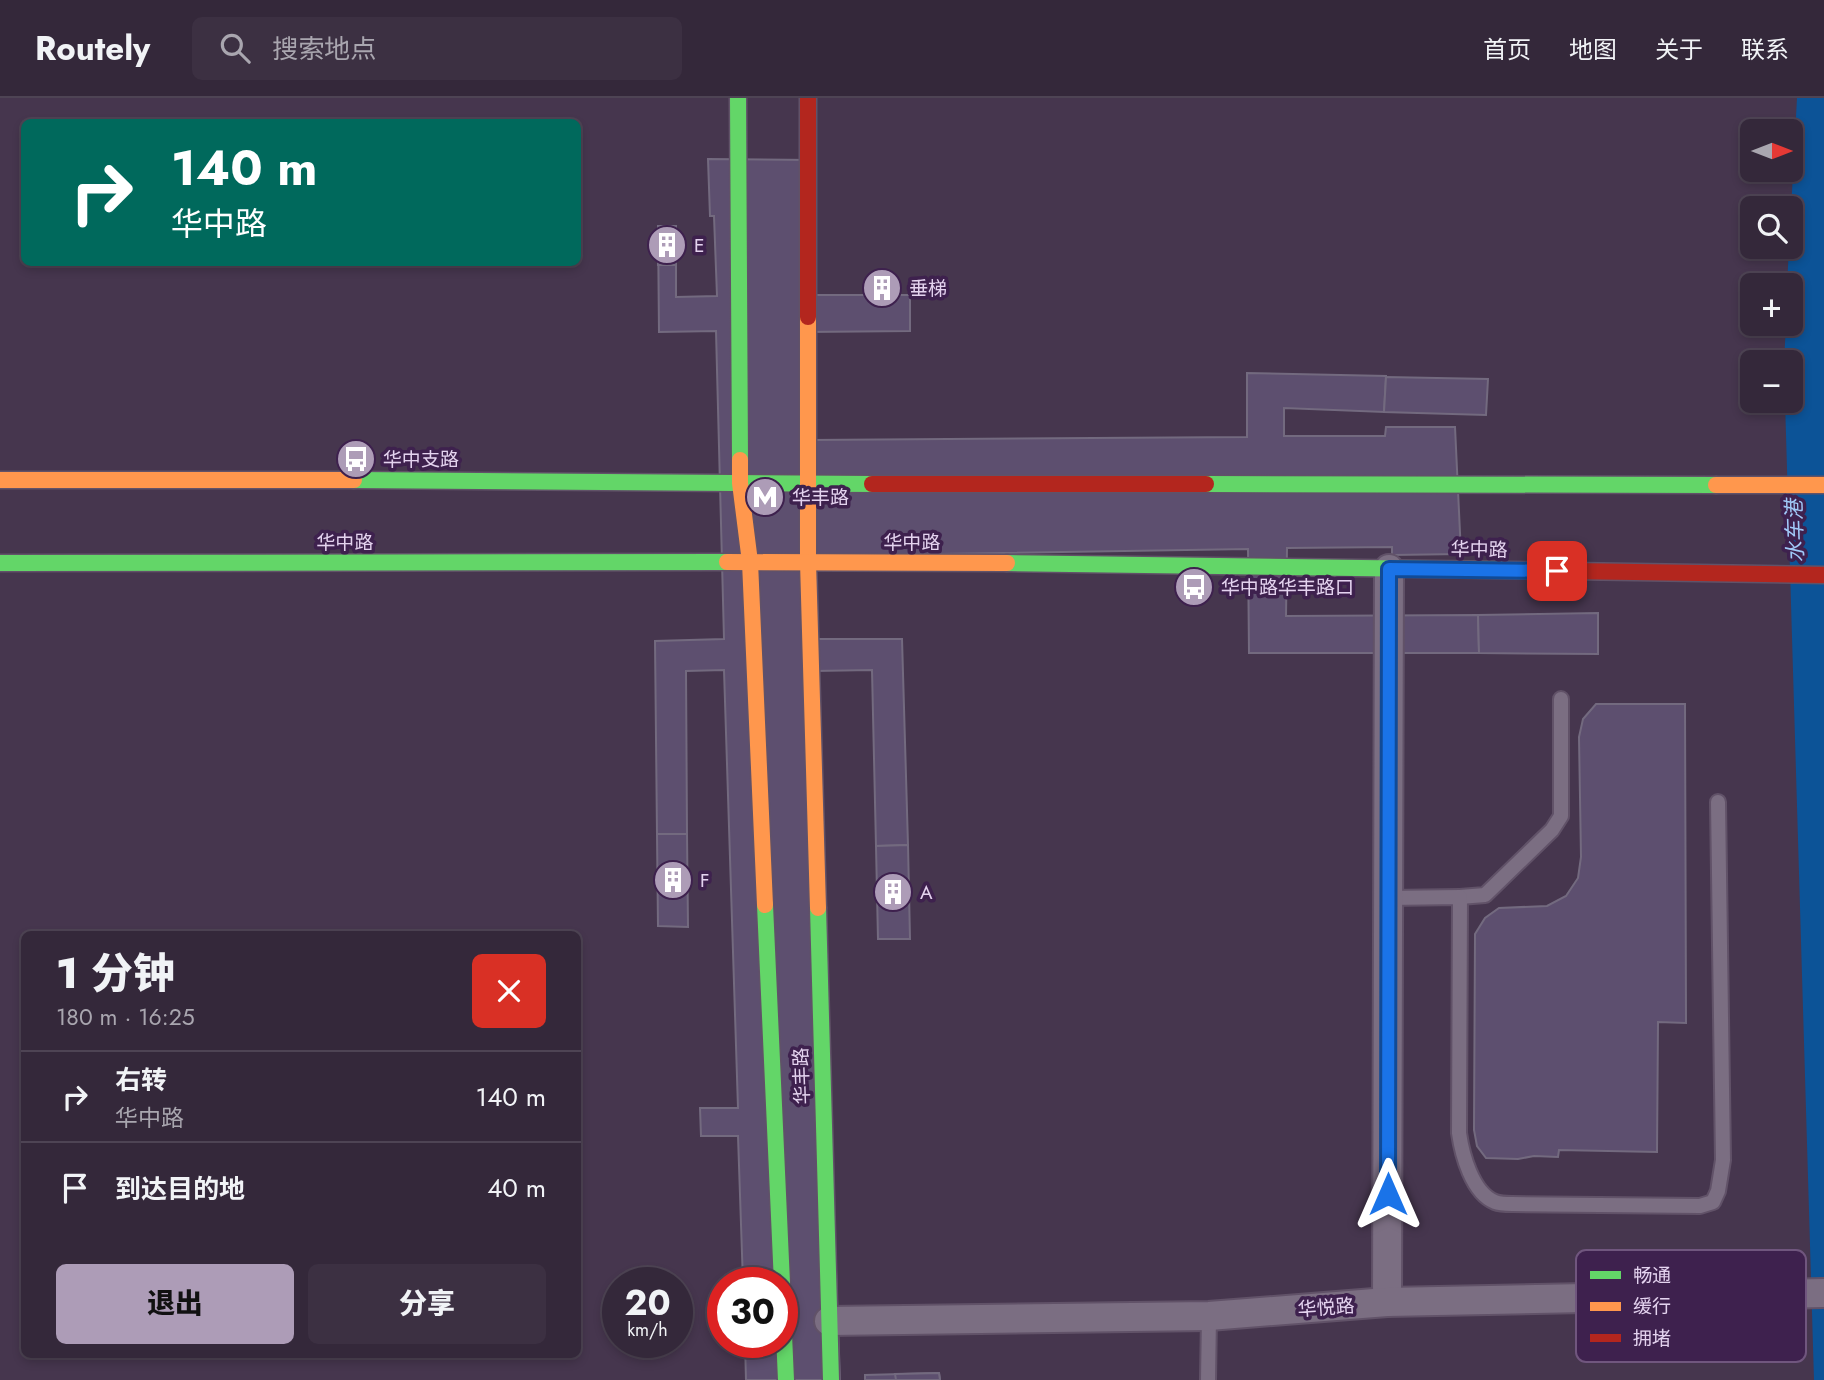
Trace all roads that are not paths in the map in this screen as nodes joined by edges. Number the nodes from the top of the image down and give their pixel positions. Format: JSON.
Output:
{"nodes":[{"id":1,"x":738,"y":98,"type":"edge"},
{"id":2,"x":808,"y":98,"type":"edge"},
{"id":3,"x":0,"y":480,"type":"edge"},
{"id":4,"x":740,"y":483,"type":"junction"},
{"id":5,"x":809,"y":484,"type":"junction"},
{"id":6,"x":1824,"y":485,"type":"edge"},
{"id":7,"x":750,"y":562,"type":"junction"},
{"id":8,"x":808,"y":562,"type":"junction"},
{"id":9,"x":0,"y":563,"type":"edge"},
{"id":10,"x":1389,"y":569,"type":"junction"},
{"id":11,"x":1824,"y":575,"type":"edge"},
{"id":12,"x":1561,"y":698,"type":"dead end"},
{"id":13,"x":1718,"y":802,"type":"dead end"},
{"id":14,"x":1460,"y":897,"type":"junction"},
{"id":15,"x":1388,"y":898,"type":"junction"},
{"id":16,"x":781,"y":1267,"type":"edge"},
{"id":17,"x":1576,"y":1298,"type":"edge"},
{"id":18,"x":1387,"y":1302,"type":"junction"},
{"id":19,"x":1209,"y":1316,"type":"junction"},
{"id":20,"x":829,"y":1321,"type":"junction"},
{"id":21,"x":785,"y":1358,"type":"edge"},
{"id":22,"x":786,"y":1380,"type":"edge"},
{"id":23,"x":831,"y":1380,"type":"edge"},
{"id":24,"x":1208,"y":1380,"type":"edge"}],
"edges":[{"from":1,"to":4,"type":"main road","name":"华丰路"},
{"from":2,"to":5,"type":"main road","name":"华丰路"},
{"from":3,"to":4,"type":"main road"},
{"from":4,"to":5,"type":"main road"},
{"from":4,"to":7,"type":"main road","name":"华丰路"},
{"from":5,"to":6,"type":"main road"},
{"from":5,"to":8,"type":"main road","name":"华丰路"},
{"from":7,"to":8,"type":"main road","name":"华中路"},
{"from":7,"to":9,"type":"main road","name":"华中路"},
{"from":7,"to":16,"type":"main road","name":"华丰路"},
{"from":8,"to":10,"type":"main road","name":"华中路"},
{"from":8,"to":20,"type":"main road","name":"华丰路"},
{"from":10,"to":11,"type":"main road","name":"华中路"},
{"from":10,"to":15,"type":"street"},
{"from":12,"to":14,"type":"lane"},
{"from":13,"to":14,"type":"lane"},
{"from":14,"to":15,"type":"lane"},
{"from":15,"to":18,"type":"street"},
{"from":17,"to":18,"type":"street","name":"华悦路"},
{"from":18,"to":19,"type":"street","name":"华悦路"},
{"from":19,"to":20,"type":"street","name":"华悦路"},
{"from":19,"to":24,"type":"lane"},
{"from":20,"to":23,"type":"main road","name":"华丰路"},
{"from":21,"to":22,"type":"main road"}]}
